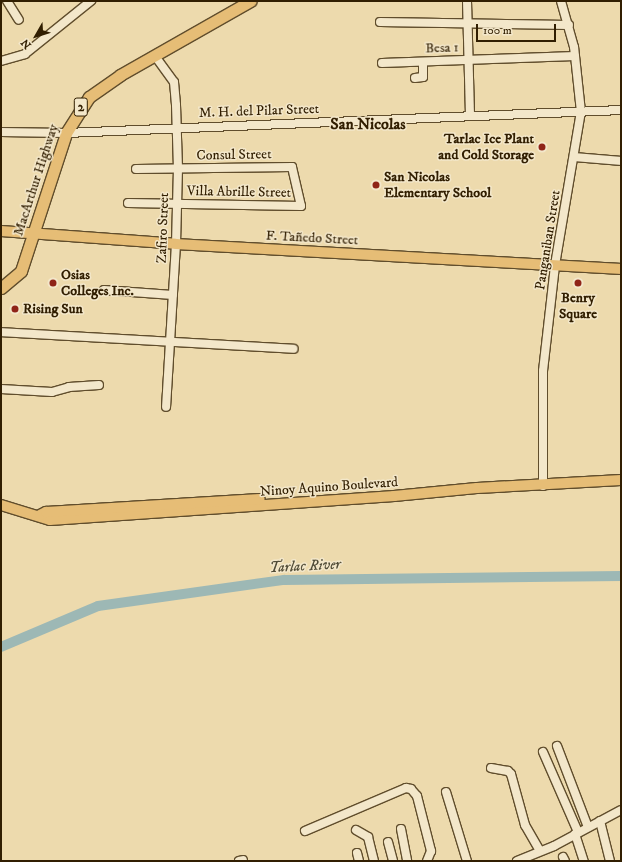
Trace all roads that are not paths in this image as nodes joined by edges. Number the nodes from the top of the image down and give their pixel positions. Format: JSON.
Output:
{"nodes":[{"id":1,"x":7,"y":1,"type":"edge"},
{"id":2,"x":91,"y":1,"type":"edge"},
{"id":3,"x":467,"y":1,"type":"edge"},
{"id":4,"x":561,"y":1,"type":"edge"},
{"id":5,"x":246,"y":2,"type":"edge"},
{"id":6,"x":19,"y":20,"type":"dead end"},
{"id":7,"x":380,"y":22,"type":"dead end"},
{"id":8,"x":569,"y":25,"type":"junction"},
{"id":9,"x":466,"y":26,"type":"junction"},
{"id":10,"x":154,"y":56,"type":"junction"},
{"id":11,"x":575,"y":56,"type":"junction"},
{"id":12,"x":468,"y":60,"type":"junction"},
{"id":13,"x":1,"y":61,"type":"edge"},
{"id":14,"x":423,"y":62,"type":"junction"},
{"id":15,"x":382,"y":63,"type":"dead end"},
{"id":16,"x":415,"y":78,"type":"dead end"},
{"id":17,"x":621,"y":110,"type":"edge"},
{"id":18,"x":582,"y":112,"type":"junction"},
{"id":19,"x":470,"y":115,"type":"junction"},
{"id":20,"x":176,"y":127,"type":"junction"},
{"id":21,"x":1,"y":132,"type":"edge"},
{"id":22,"x":66,"y":133,"type":"junction"},
{"id":23,"x":575,"y":157,"type":"junction"},
{"id":24,"x":621,"y":161,"type":"edge"},
{"id":25,"x":178,"y":168,"type":"junction"},
{"id":26,"x":136,"y":169,"type":"dead end"},
{"id":27,"x":128,"y":203,"type":"dead end"},
{"id":28,"x":177,"y":204,"type":"junction"},
{"id":29,"x":301,"y":206,"type":"joint"},
{"id":30,"x":1,"y":231,"type":"edge"},
{"id":31,"x":34,"y":233,"type":"junction"},
{"id":32,"x":176,"y":244,"type":"junction"},
{"id":33,"x":556,"y":265,"type":"junction"},
{"id":34,"x":621,"y":269,"type":"edge"},
{"id":35,"x":1,"y":288,"type":"edge"},
{"id":36,"x":104,"y":290,"type":"dead end"},
{"id":37,"x":173,"y":294,"type":"junction"},
{"id":38,"x":1,"y":332,"type":"edge"},
{"id":39,"x":170,"y":340,"type":"junction"},
{"id":40,"x":294,"y":349,"type":"dead end"},
{"id":41,"x":100,"y":385,"type":"dead end"},
{"id":42,"x":1,"y":388,"type":"edge"},
{"id":43,"x":166,"y":407,"type":"dead end"},
{"id":44,"x":621,"y":475,"type":"edge"},
{"id":45,"x":621,"y":480,"type":"edge"},
{"id":46,"x":543,"y":482,"type":"junction"},
{"id":47,"x":1,"y":505,"type":"edge"},
{"id":48,"x":557,"y":746,"type":"dead end"},
{"id":49,"x":543,"y":752,"type":"dead end"},
{"id":50,"x":491,"y":768,"type":"dead end"},
{"id":51,"x":446,"y":792,"type":"dead end"},
{"id":52,"x":621,"y":810,"type":"edge"},
{"id":53,"x":600,"y":821,"type":"junction"},
{"id":54,"x":588,"y":827,"type":"junction"},
{"id":55,"x":401,"y":829,"type":"dead end"},
{"id":56,"x":356,"y":830,"type":"dead end"},
{"id":57,"x":306,"y":831,"type":"dead end"},
{"id":58,"x":577,"y":833,"type":"junction"},
{"id":59,"x":388,"y":842,"type":"dead end"},
{"id":60,"x":540,"y":851,"type":"junction"},
{"id":61,"x":528,"y":859,"type":"edge"},
{"id":62,"x":374,"y":861,"type":"edge"},
{"id":63,"x":393,"y":861,"type":"edge"},
{"id":64,"x":407,"y":861,"type":"edge"},
{"id":65,"x":427,"y":861,"type":"edge"},
{"id":66,"x":467,"y":861,"type":"edge"},
{"id":67,"x":517,"y":861,"type":"edge"},
{"id":68,"x":584,"y":861,"type":"edge"},
{"id":69,"x":610,"y":861,"type":"edge"}],
"edges":[{"from":1,"to":6,"type":"street"},
{"from":2,"to":13,"type":"street"},
{"from":3,"to":9,"type":"street"},
{"from":4,"to":8,"type":"street","name":"Panganiban Street"},
{"from":5,"to":10,"type":"highway","name":"MacArthur Highway","number":"2"},
{"from":7,"to":9,"type":"street"},
{"from":8,"to":9,"type":"street"},
{"from":8,"to":11,"type":"street","name":"Panganiban Street"},
{"from":9,"to":12,"type":"street"},
{"from":10,"to":20,"type":"street","name":"Zafiro Street"},
{"from":10,"to":22,"type":"highway","name":"MacArthur Highway","number":"2"},
{"from":11,"to":12,"type":"street","name":"Besa 1"},
{"from":11,"to":18,"type":"street","name":"Panganiban Street"},
{"from":12,"to":14,"type":"street","name":"Besa 1"},
{"from":12,"to":19,"type":"street"},
{"from":14,"to":15,"type":"street","name":"Besa 1"},
{"from":14,"to":16,"type":"street"},
{"from":17,"to":18,"type":"street","name":"M. H. del Pilar Street"},
{"from":18,"to":19,"type":"street","name":"M. H. del Pilar Street"},
{"from":18,"to":23,"type":"street","name":"Panganiban Street"},
{"from":19,"to":20,"type":"street","name":"M. H. del Pilar Street"},
{"from":20,"to":22,"type":"street","name":"M. H. del Pilar Street"},
{"from":20,"to":25,"type":"street","name":"Zafiro Street"},
{"from":21,"to":22,"type":"street","name":"M. H. del Pilar Street"},
{"from":22,"to":31,"type":"highway","name":"MacArthur Highway","number":"2"},
{"from":23,"to":24,"type":"street"},
{"from":23,"to":33,"type":"street","name":"Panganiban Street"},
{"from":25,"to":26,"type":"street","name":"Consul Street"},
{"from":25,"to":28,"type":"street","name":"Zafiro Street"},
{"from":25,"to":29,"type":"street","name":"Consul Street"},
{"from":27,"to":28,"type":"street","name":"Villa Abrille Street"},
{"from":28,"to":29,"type":"street","name":"Villa Abrille Street"},
{"from":28,"to":32,"type":"street","name":"Zafiro Street"},
{"from":30,"to":31,"type":"main road","name":"F. Tañedo Street"},
{"from":31,"to":32,"type":"main road","name":"F. Tañedo Street"},
{"from":31,"to":35,"type":"highway","name":"MacArthur Highway","number":"2"},
{"from":32,"to":33,"type":"main road","name":"F. Tañedo Street"},
{"from":32,"to":37,"type":"street","name":"Zafiro Street"},
{"from":33,"to":34,"type":"main road","name":"F. Tañedo Street"},
{"from":33,"to":46,"type":"street","name":"Panganiban Street"},
{"from":36,"to":37,"type":"street"},
{"from":37,"to":39,"type":"street","name":"Zafiro Street"},
{"from":38,"to":39,"type":"street"},
{"from":39,"to":40,"type":"street"},
{"from":39,"to":43,"type":"street","name":"Zafiro Street"},
{"from":41,"to":42,"type":"street"},
{"from":44,"to":46,"type":"main road","name":"Ninoy Aquino Boulevard"},
{"from":45,"to":46,"type":"main road","name":"Ninoy Aquino Boulevard"},
{"from":46,"to":47,"type":"main road","name":"Ninoy Aquino Boulevard"},
{"from":48,"to":54,"type":"street"},
{"from":49,"to":58,"type":"street"},
{"from":50,"to":60,"type":"street"},
{"from":51,"to":66,"type":"street"},
{"from":52,"to":53,"type":"street"},
{"from":53,"to":54,"type":"street"},
{"from":53,"to":69,"type":"street"},
{"from":54,"to":58,"type":"street"},
{"from":55,"to":64,"type":"street"},
{"from":56,"to":62,"type":"street"},
{"from":57,"to":65,"type":"street"},
{"from":58,"to":60,"type":"street"},
{"from":58,"to":68,"type":"street"},
{"from":59,"to":63,"type":"street"},
{"from":60,"to":61,"type":"street"},
{"from":61,"to":67,"type":"street"}]}
